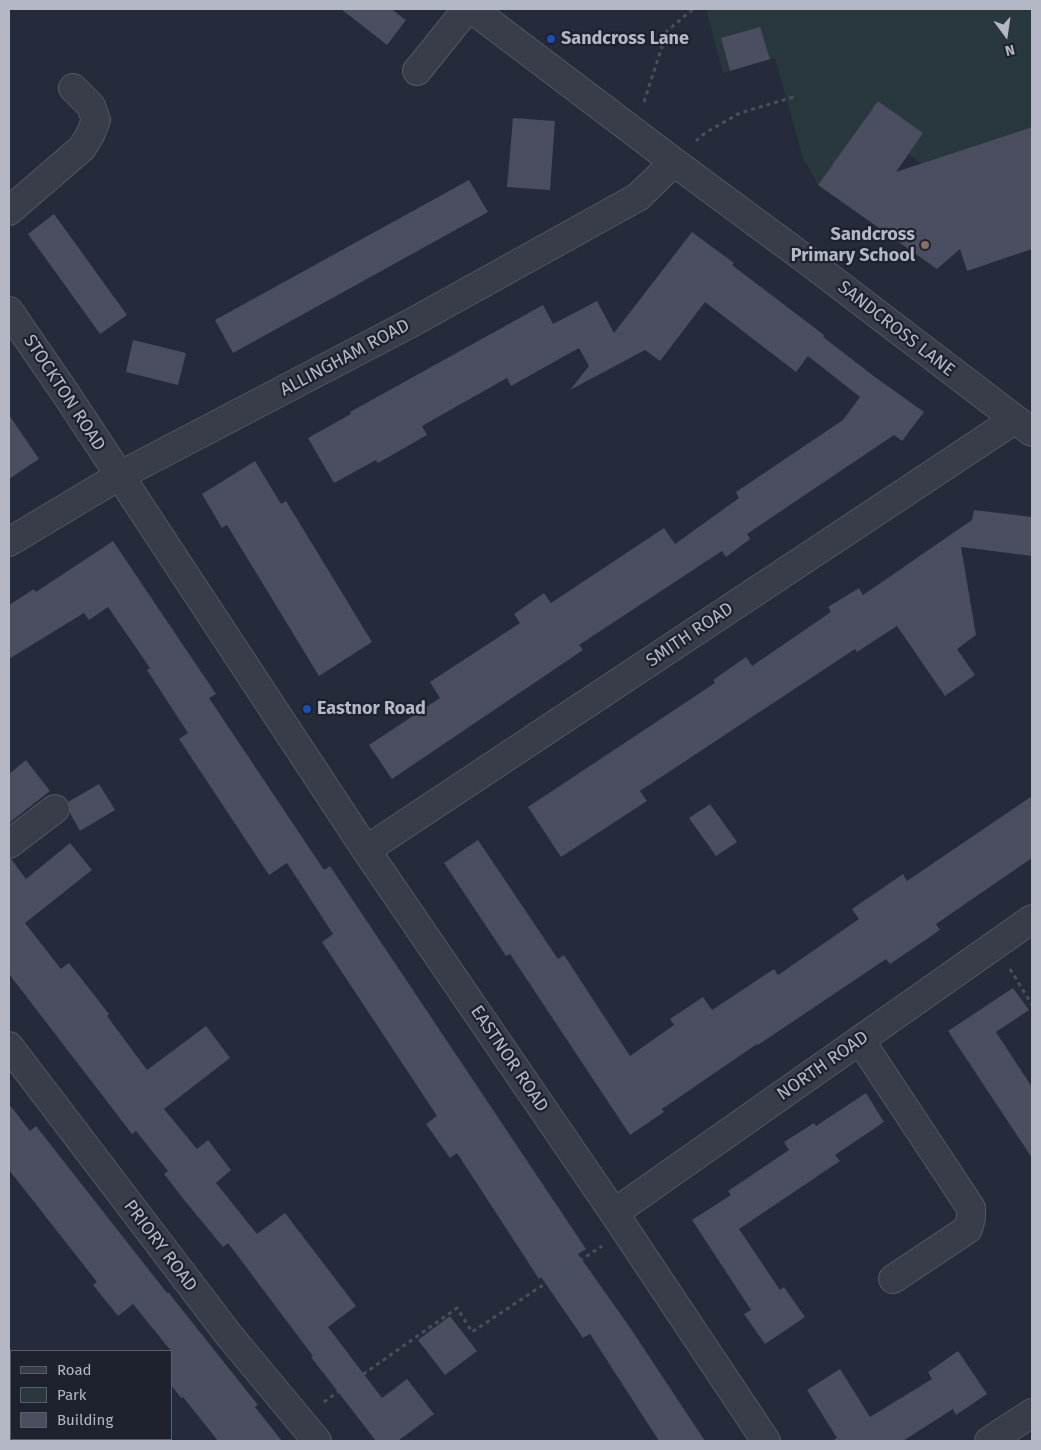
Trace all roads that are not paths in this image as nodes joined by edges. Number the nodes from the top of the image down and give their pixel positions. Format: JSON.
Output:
{"nodes":[{"id":1,"x":467,"y":9,"type":"edge"},
{"id":2,"x":472,"y":9,"type":"edge"},
{"id":3,"x":417,"y":71,"type":"dead end"},
{"id":4,"x":73,"y":88,"type":"dead end"},
{"id":5,"x":674,"y":162,"type":"junction"},
{"id":6,"x":9,"y":211,"type":"edge"},
{"id":7,"x":10,"y":316,"type":"edge"},
{"id":8,"x":1023,"y":426,"type":"edge"},
{"id":9,"x":119,"y":476,"type":"junction"},
{"id":10,"x":9,"y":542,"type":"edge"},
{"id":11,"x":55,"y":809,"type":"dead end"},
{"id":12,"x":9,"y":844,"type":"edge"},
{"id":13,"x":366,"y":850,"type":"junction"},
{"id":14,"x":1032,"y":919,"type":"edge"},
{"id":15,"x":860,"y":1040,"type":"junction"},
{"id":16,"x":9,"y":1046,"type":"edge"},
{"id":17,"x":619,"y":1222,"type":"junction"},
{"id":18,"x":893,"y":1279,"type":"dead end"},
{"id":19,"x":1032,"y":1413,"type":"edge"},
{"id":20,"x":317,"y":1441,"type":"edge"},
{"id":21,"x":766,"y":1441,"type":"edge"},
{"id":22,"x":990,"y":1441,"type":"edge"}],
"edges":[{"from":1,"to":3,"type":"street"},
{"from":2,"to":5,"type":"street","name":"SANDCROSS LANE"},
{"from":4,"to":6,"type":"street"},
{"from":5,"to":8,"type":"street","name":"SANDCROSS LANE"},
{"from":5,"to":9,"type":"street","name":"ALLINGHAM ROAD"},
{"from":7,"to":9,"type":"street","name":"STOCKTON ROAD"},
{"from":8,"to":13,"type":"street","name":"SMITH ROAD"},
{"from":9,"to":10,"type":"street","name":"ALLINGHAM ROAD"},
{"from":9,"to":13,"type":"street","name":"EASTNOR ROAD"},
{"from":11,"to":12,"type":"street"},
{"from":13,"to":17,"type":"street","name":"EASTNOR ROAD"},
{"from":14,"to":15,"type":"street","name":"NORTH ROAD"},
{"from":15,"to":17,"type":"street","name":"NORTH ROAD"},
{"from":15,"to":18,"type":"street"},
{"from":16,"to":20,"type":"street","name":"PRIORY ROAD"},
{"from":17,"to":21,"type":"street","name":"EASTNOR ROAD"},
{"from":19,"to":22,"type":"street"}]}
